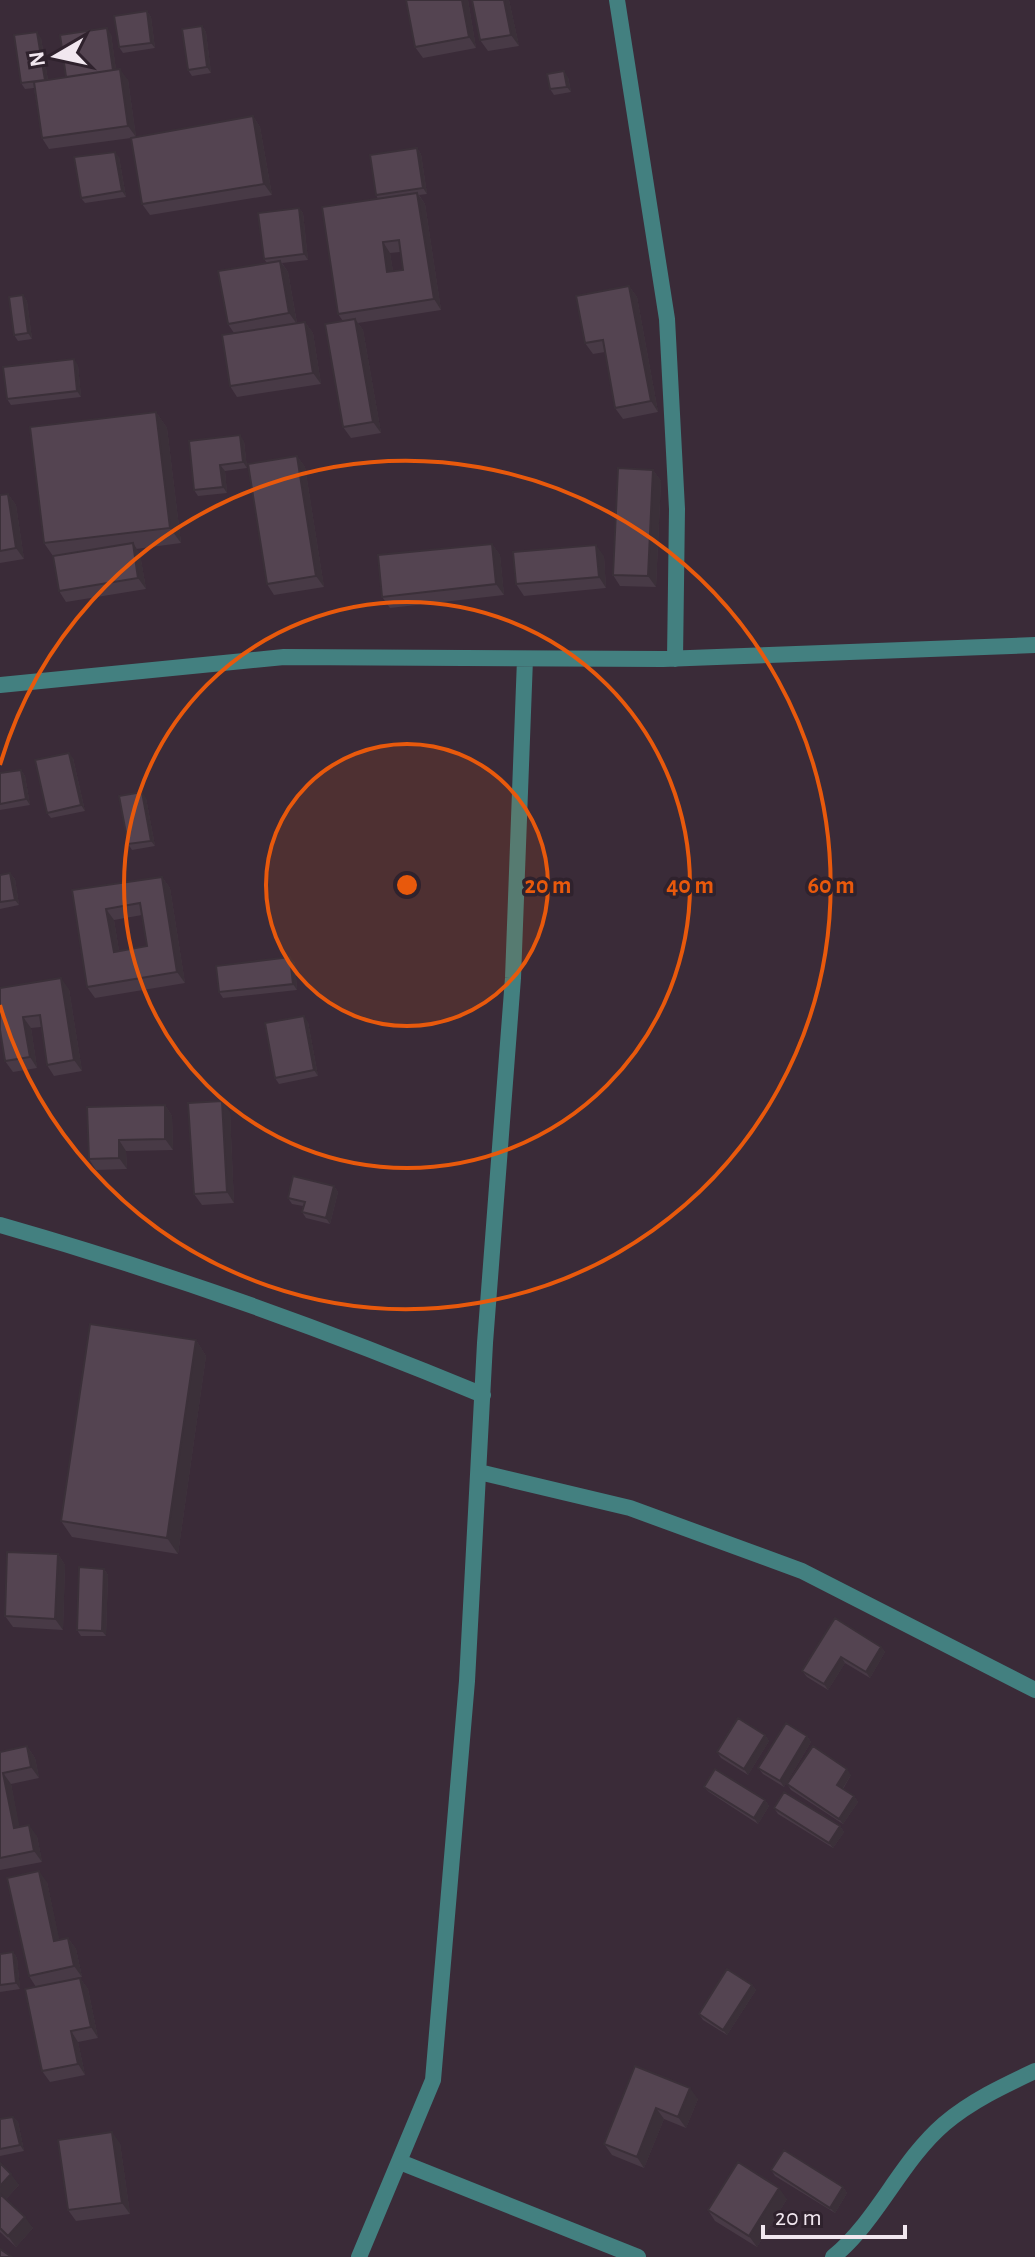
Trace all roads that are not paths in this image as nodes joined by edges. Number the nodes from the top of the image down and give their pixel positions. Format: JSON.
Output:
{"nodes":[{"id":1,"x":617,"y":0,"type":"edge"},
{"id":2,"x":1035,"y":645,"type":"edge"},
{"id":3,"x":525,"y":659,"type":"junction"},
{"id":4,"x":675,"y":659,"type":"junction"},
{"id":5,"x":0,"y":685,"type":"edge"},
{"id":6,"x":0,"y":1225,"type":"edge"},
{"id":7,"x":483,"y":1395,"type":"junction"},
{"id":8,"x":479,"y":1472,"type":"junction"},
{"id":9,"x":1035,"y":1690,"type":"edge"},
{"id":10,"x":1035,"y":2071,"type":"edge"},
{"id":11,"x":400,"y":2162,"type":"junction"},
{"id":12,"x":359,"y":2257,"type":"edge"},
{"id":13,"x":638,"y":2257,"type":"edge"},
{"id":14,"x":833,"y":2257,"type":"edge"}],
"edges":[{"from":1,"to":4,"type":"street"},
{"from":2,"to":4,"type":"street"},
{"from":3,"to":4,"type":"street"},
{"from":3,"to":5,"type":"street"},
{"from":3,"to":7,"type":"street"},
{"from":6,"to":7,"type":"street"},
{"from":7,"to":8,"type":"street"},
{"from":8,"to":9,"type":"street"},
{"from":8,"to":11,"type":"street"},
{"from":10,"to":14,"type":"street"},
{"from":11,"to":12,"type":"street"},
{"from":11,"to":13,"type":"street"}]}
